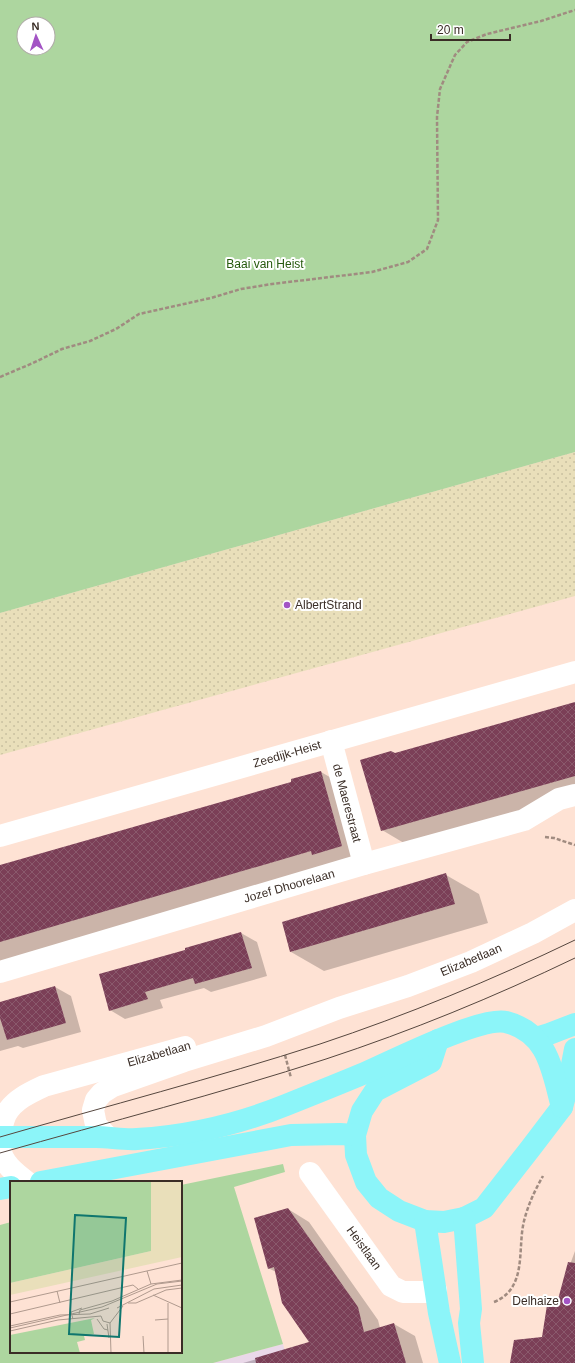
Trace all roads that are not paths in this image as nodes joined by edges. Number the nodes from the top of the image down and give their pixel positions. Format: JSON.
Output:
{"nodes":[{"id":1,"x":575,"y":672,"type":"edge"},
{"id":2,"x":331,"y":741,"type":"junction"},
{"id":3,"x":575,"y":795,"type":"edge"},
{"id":4,"x":0,"y":836,"type":"edge"},
{"id":5,"x":364,"y":864,"type":"junction"},
{"id":6,"x":575,"y":910,"type":"edge"},
{"id":7,"x":0,"y":972,"type":"edge"},
{"id":8,"x":339,"y":1008,"type":"junction"},
{"id":9,"x":575,"y":1024,"type":"edge"},
{"id":10,"x":536,"y":1038,"type":"junction"},
{"id":11,"x":438,"y":1040,"type":"junction"},
{"id":12,"x":575,"y":1049,"type":"edge"},
{"id":13,"x":562,"y":1107,"type":"junction"},
{"id":14,"x":0,"y":1133,"type":"edge"},
{"id":15,"x":355,"y":1135,"type":"junction"},
{"id":16,"x":0,"y":1137,"type":"edge"},
{"id":17,"x":108,"y":1137,"type":"junction"},
{"id":18,"x":0,"y":1148,"type":"edge"},
{"id":19,"x":310,"y":1173,"type":"dead end"},
{"id":20,"x":26,"y":1181,"type":"edge"},
{"id":21,"x":46,"y":1181,"type":"edge"},
{"id":22,"x":10,"y":1188,"type":"edge"},
{"id":23,"x":0,"y":1190,"type":"edge"},
{"id":24,"x":464,"y":1218,"type":"junction"},
{"id":25,"x":425,"y":1221,"type":"junction"},
{"id":26,"x":436,"y":1290,"type":"junction"},
{"id":27,"x":450,"y":1363,"type":"edge"},
{"id":28,"x":473,"y":1363,"type":"edge"}],
"edges":[{"from":1,"to":2,"type":"street","name":"Zeedijk-Heist"},
{"from":2,"to":4,"type":"street","name":"Zeedijk-Heist"},
{"from":2,"to":5,"type":"street","name":"de Maerestraat"},
{"from":3,"to":5,"type":"street","name":"Jozef Dhoorelaan"},
{"from":5,"to":7,"type":"street","name":"Jozef Dhoorelaan"},
{"from":6,"to":8,"type":"street","name":"Elizabetlaan"},
{"from":8,"to":14,"type":"street","name":"Elizabetlaan"},
{"from":8,"to":17,"type":"street","name":"Elizabetlaan"},
{"from":9,"to":10,"type":"main road"},
{"from":10,"to":11,"type":"main road"},
{"from":10,"to":13,"type":"main road"},
{"from":11,"to":15,"type":"main road"},
{"from":11,"to":17,"type":"main road"},
{"from":12,"to":13,"type":"main road"},
{"from":13,"to":24,"type":"main road"},
{"from":15,"to":21,"type":"main road"},
{"from":15,"to":25,"type":"main road"},
{"from":16,"to":17,"type":"main road"},
{"from":18,"to":20,"type":"street"},
{"from":19,"to":26,"type":"street","name":"Heistlaan"},
{"from":22,"to":23,"type":"main road"},
{"from":24,"to":25,"type":"main road"},
{"from":24,"to":28,"type":"main road"},
{"from":25,"to":26,"type":"main road"},
{"from":26,"to":27,"type":"main road"}]}
